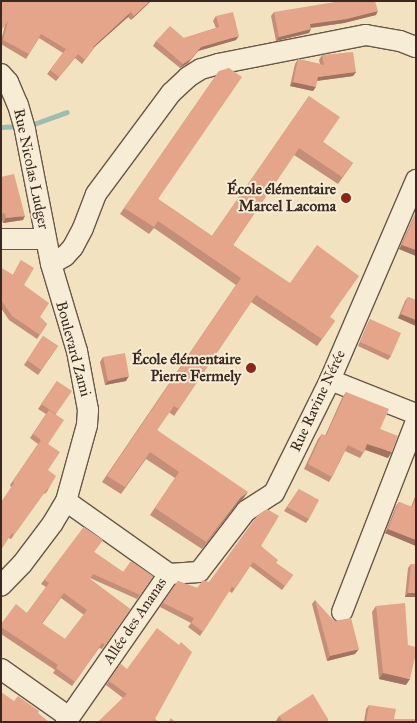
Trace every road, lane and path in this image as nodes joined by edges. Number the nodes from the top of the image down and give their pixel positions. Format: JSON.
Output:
{"nodes":[{"id":1,"x":416,"y":47,"type":"edge"},
{"id":2,"x":1,"y":74,"type":"edge"},
{"id":3,"x":416,"y":180,"type":"edge"},
{"id":4,"x":1,"y":239,"type":"edge"},
{"id":5,"x":45,"y":239,"type":"junction"},
{"id":6,"x":51,"y":264,"type":"junction"},
{"id":7,"x":330,"y":380,"type":"junction"},
{"id":8,"x":416,"y":414,"type":"edge"},
{"id":9,"x":416,"y":422,"type":"edge"},
{"id":10,"x":66,"y":501,"type":"junction"},
{"id":11,"x":169,"y":574,"type":"junction"},
{"id":12,"x":1,"y":586,"type":"edge"},
{"id":13,"x":342,"y":612,"type":"dead end"},
{"id":14,"x":1,"y":669,"type":"edge"},
{"id":15,"x":67,"y":719,"type":"edge"}],
"edges":[{"from":1,"to":6,"type":"street"},
{"from":2,"to":5,"type":"street","name":"Rue Nicolas Ludger"},
{"from":3,"to":7,"type":"street","name":"Rue Ravine Nérée"},
{"from":4,"to":5,"type":"street"},
{"from":5,"to":6,"type":"street","name":"Boulevard Zami"},
{"from":6,"to":10,"type":"street","name":"Boulevard Zami"},
{"from":7,"to":8,"type":"street"},
{"from":7,"to":11,"type":"street","name":"Rue Ravine Nérée"},
{"from":9,"to":13,"type":"street"},
{"from":10,"to":11,"type":"street","name":"Allée des Ananas"},
{"from":10,"to":12,"type":"street","name":"Boulevard Zami"},
{"from":11,"to":15,"type":"street","name":"Allée des Ananas"},
{"from":14,"to":15,"type":"street"}]}
